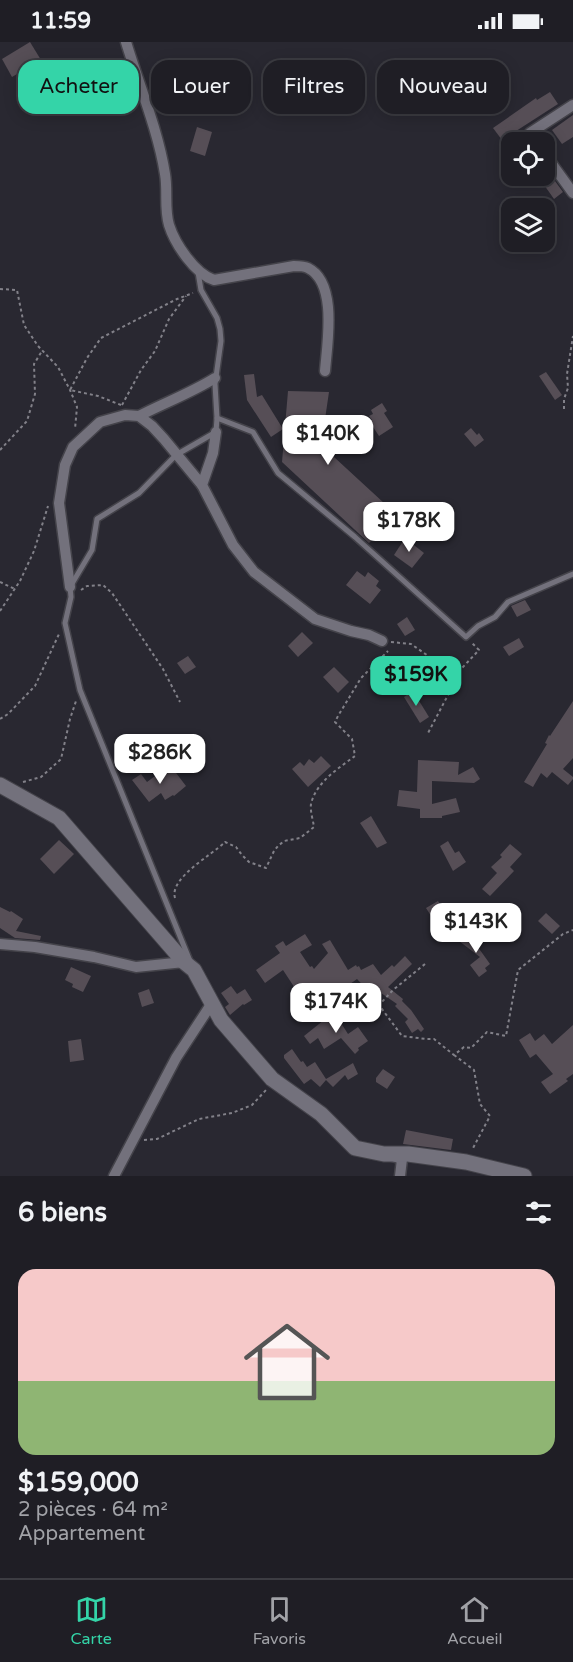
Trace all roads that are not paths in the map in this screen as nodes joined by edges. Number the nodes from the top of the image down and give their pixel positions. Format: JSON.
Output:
{"nodes":[{"id":1,"x":126,"y":42,"type":"edge"},
{"id":2,"x":573,"y":105,"type":"edge"},
{"id":3,"x":532,"y":132,"type":"edge"},
{"id":4,"x":555,"y":168,"type":"edge"},
{"id":5,"x":573,"y":193,"type":"edge"},
{"id":6,"x":198,"y":270,"type":"junction"},
{"id":7,"x":325,"y":371,"type":"dead end"},
{"id":8,"x":215,"y":378,"type":"junction"},
{"id":9,"x":139,"y":416,"type":"junction"},
{"id":10,"x":217,"y":418,"type":"junction"},
{"id":11,"x":216,"y":432,"type":"junction"},
{"id":12,"x":176,"y":455,"type":"junction"},
{"id":13,"x":202,"y":485,"type":"junction"},
{"id":14,"x":573,"y":574,"type":"edge"},
{"id":15,"x":71,"y":592,"type":"junction"},
{"id":16,"x":382,"y":641,"type":"road end"},
{"id":17,"x":2,"y":786,"type":"edge"},
{"id":18,"x":0,"y":944,"type":"edge"},
{"id":19,"x":189,"y":966,"type":"junction"},
{"id":20,"x":212,"y":1003,"type":"junction"},
{"id":21,"x":384,"y":1154,"type":"junction"},
{"id":22,"x":114,"y":1176,"type":"edge"},
{"id":23,"x":400,"y":1176,"type":"edge"},
{"id":24,"x":524,"y":1176,"type":"edge"}],
"edges":[{"from":1,"to":6,"type":"street"},
{"from":2,"to":3,"type":"street"},
{"from":4,"to":5,"type":"street"},
{"from":6,"to":7,"type":"street"},
{"from":6,"to":8,"type":"lane"},
{"from":8,"to":9,"type":"street"},
{"from":8,"to":10,"type":"lane"},
{"from":9,"to":12,"type":"street"},
{"from":9,"to":15,"type":"street"},
{"from":10,"to":11,"type":"lane"},
{"from":10,"to":14,"type":"lane"},
{"from":11,"to":12,"type":"lane"},
{"from":11,"to":13,"type":"street"},
{"from":12,"to":13,"type":"street"},
{"from":12,"to":15,"type":"lane"},
{"from":13,"to":16,"type":"street"},
{"from":15,"to":19,"type":"lane"},
{"from":17,"to":19,"type":"street"},
{"from":18,"to":19,"type":"street"},
{"from":19,"to":20,"type":"street"},
{"from":20,"to":21,"type":"street"},
{"from":20,"to":22,"type":"street"},
{"from":21,"to":23,"type":"street"},
{"from":21,"to":24,"type":"street"}]}
